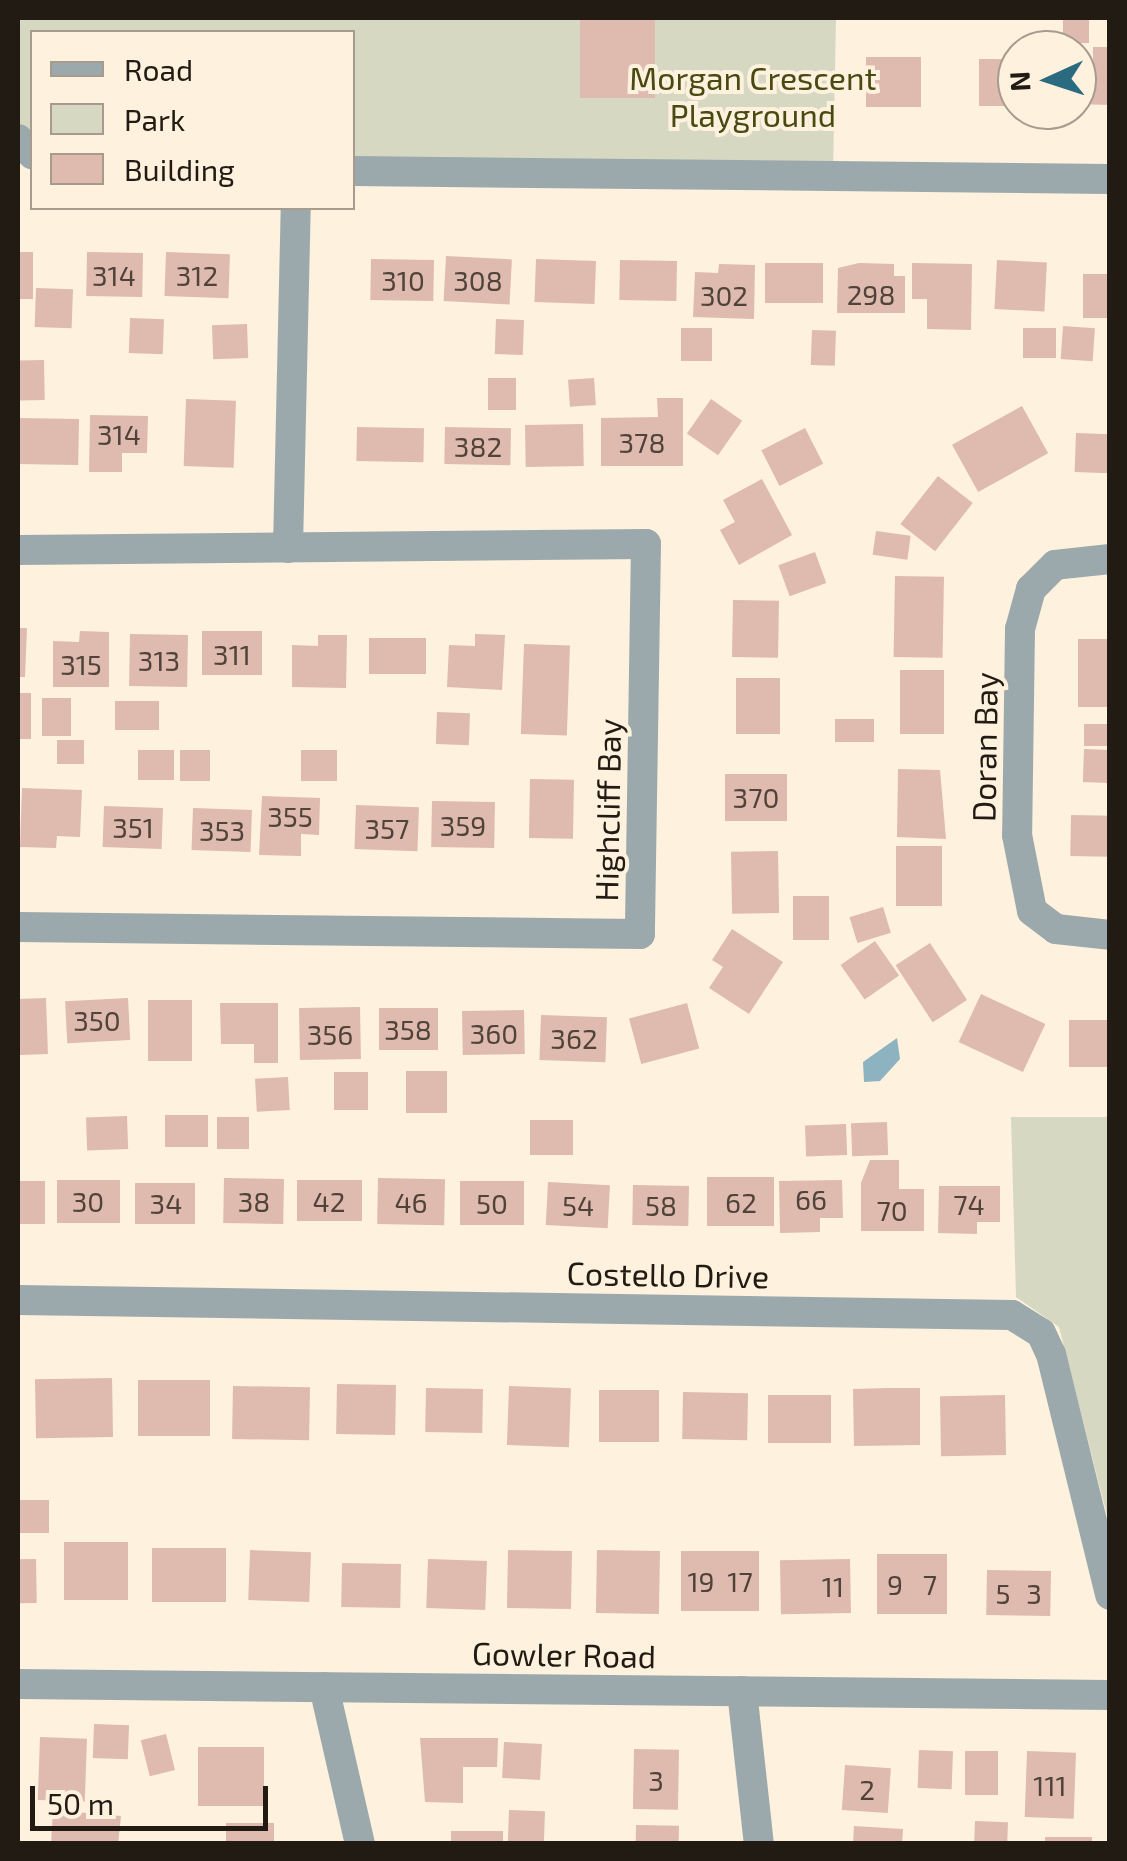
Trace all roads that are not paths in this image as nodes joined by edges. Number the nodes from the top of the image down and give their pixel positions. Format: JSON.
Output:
{"nodes":[{"id":1,"x":355,"y":172,"type":"edge"},
{"id":2,"x":1110,"y":179,"type":"edge"},
{"id":3,"x":296,"y":210,"type":"edge"},
{"id":4,"x":288,"y":548,"type":"junction"},
{"id":5,"x":18,"y":550,"type":"edge"},
{"id":6,"x":1110,"y":559,"type":"edge"},
{"id":7,"x":18,"y":927,"type":"edge"},
{"id":8,"x":1110,"y":935,"type":"edge"},
{"id":9,"x":18,"y":1300,"type":"edge"},
{"id":10,"x":1110,"y":1595,"type":"edge"},
{"id":11,"x":18,"y":1684,"type":"edge"},
{"id":12,"x":324,"y":1687,"type":"junction"},
{"id":13,"x":742,"y":1691,"type":"junction"},
{"id":14,"x":1110,"y":1695,"type":"edge"},
{"id":15,"x":360,"y":1844,"type":"edge"},
{"id":16,"x":760,"y":1844,"type":"edge"}],
"edges":[{"from":1,"to":2,"type":"street"},
{"from":3,"to":4,"type":"street"},
{"from":4,"to":5,"type":"street","name":"Highcliff Bay"},
{"from":4,"to":7,"type":"street","name":"Highcliff Bay"},
{"from":6,"to":8,"type":"street","name":"Doran Bay"},
{"from":9,"to":10,"type":"street","name":"Costello Drive"},
{"from":11,"to":12,"type":"street","name":"Gowler Road"},
{"from":12,"to":13,"type":"street","name":"Gowler Road"},
{"from":12,"to":15,"type":"street"},
{"from":13,"to":14,"type":"street","name":"Gowler Road"},
{"from":13,"to":16,"type":"street"}]}
